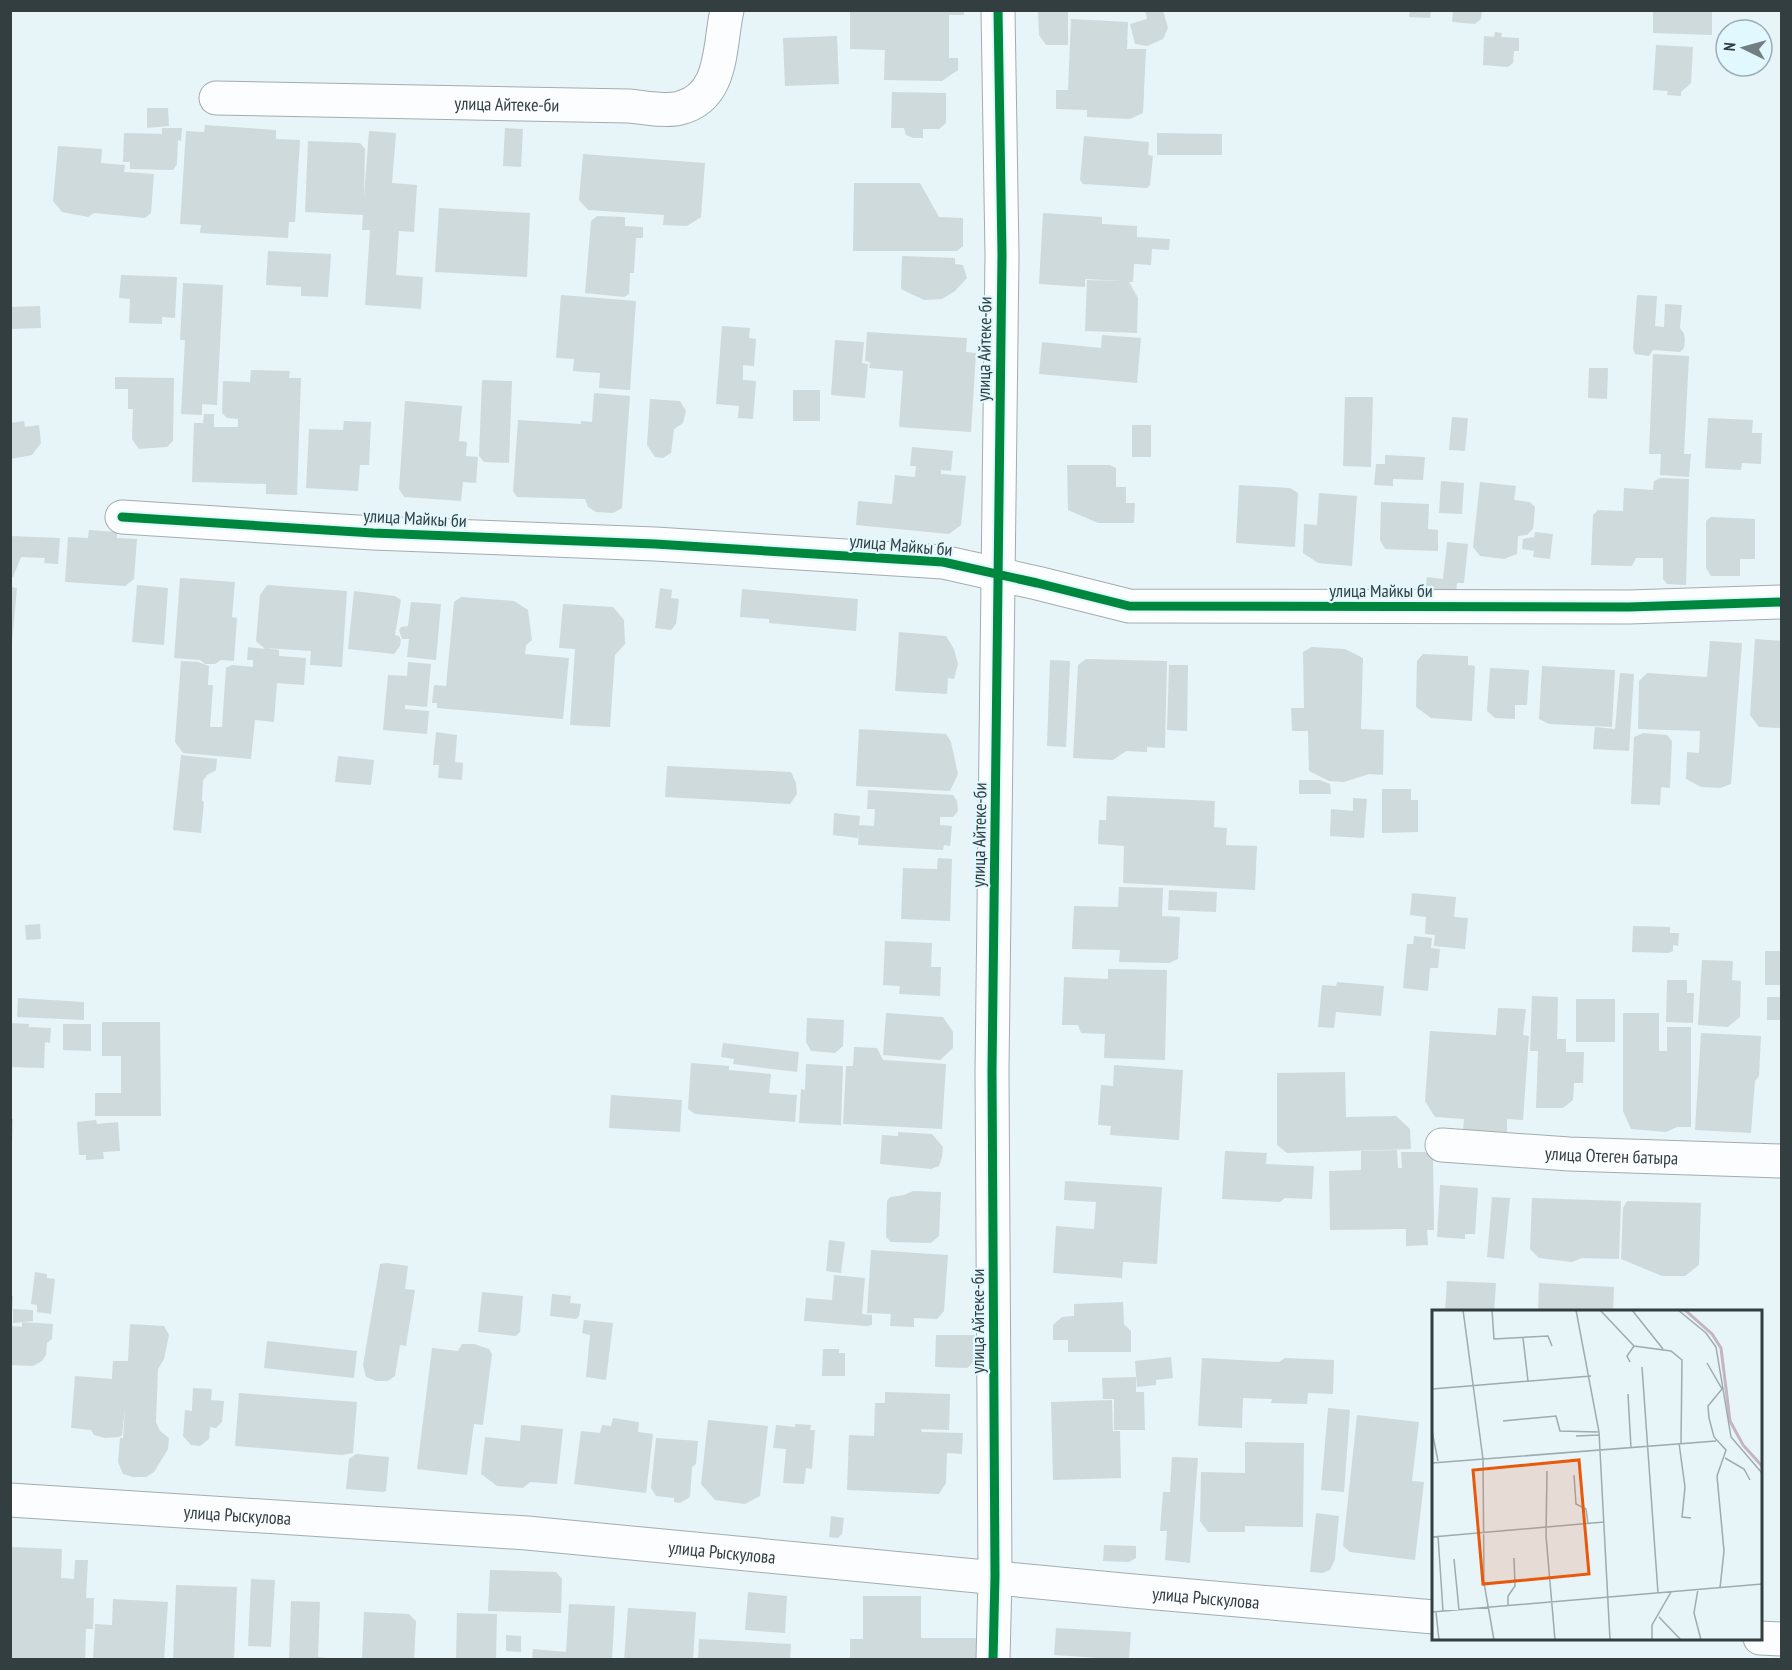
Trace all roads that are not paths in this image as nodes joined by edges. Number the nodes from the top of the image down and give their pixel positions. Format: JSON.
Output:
{"nodes":[{"id":1,"x":727,"y":10,"type":"edge"},
{"id":2,"x":998,"y":10,"type":"edge"},
{"id":3,"x":216,"y":98,"type":"dead end"},
{"id":4,"x":122,"y":517,"type":"dead end"},
{"id":5,"x":997,"y":575,"type":"junction"},
{"id":6,"x":1782,"y":602,"type":"edge"},
{"id":7,"x":1442,"y":1145,"type":"dead end"},
{"id":8,"x":1782,"y":1161,"type":"edge"},
{"id":9,"x":10,"y":1500,"type":"edge"},
{"id":10,"x":995,"y":1576,"type":"junction"},
{"id":11,"x":1432,"y":1617,"type":"edge"},
{"id":12,"x":1762,"y":1638,"type":"edge"},
{"id":13,"x":1782,"y":1639,"type":"edge"},
{"id":14,"x":993,"y":1659,"type":"edge"}],
"edges":[{"from":1,"to":3,"type":"street","name":"улица Айтеке-би"},
{"from":2,"to":5,"type":"street","name":"улица Айтеке-би"},
{"from":4,"to":5,"type":"street","name":"улица Майкы би"},
{"from":5,"to":6,"type":"street","name":"улица Майкы би"},
{"from":5,"to":10,"type":"street","name":"улица Айтеке-би"},
{"from":7,"to":8,"type":"street","name":"улица Отеген батыра"},
{"from":9,"to":10,"type":"street","name":"улица Рыскулова"},
{"from":10,"to":11,"type":"street","name":"улица Рыскулова"},
{"from":10,"to":14,"type":"street","name":"улица Айтеке-би"},
{"from":12,"to":13,"type":"street"}]}
